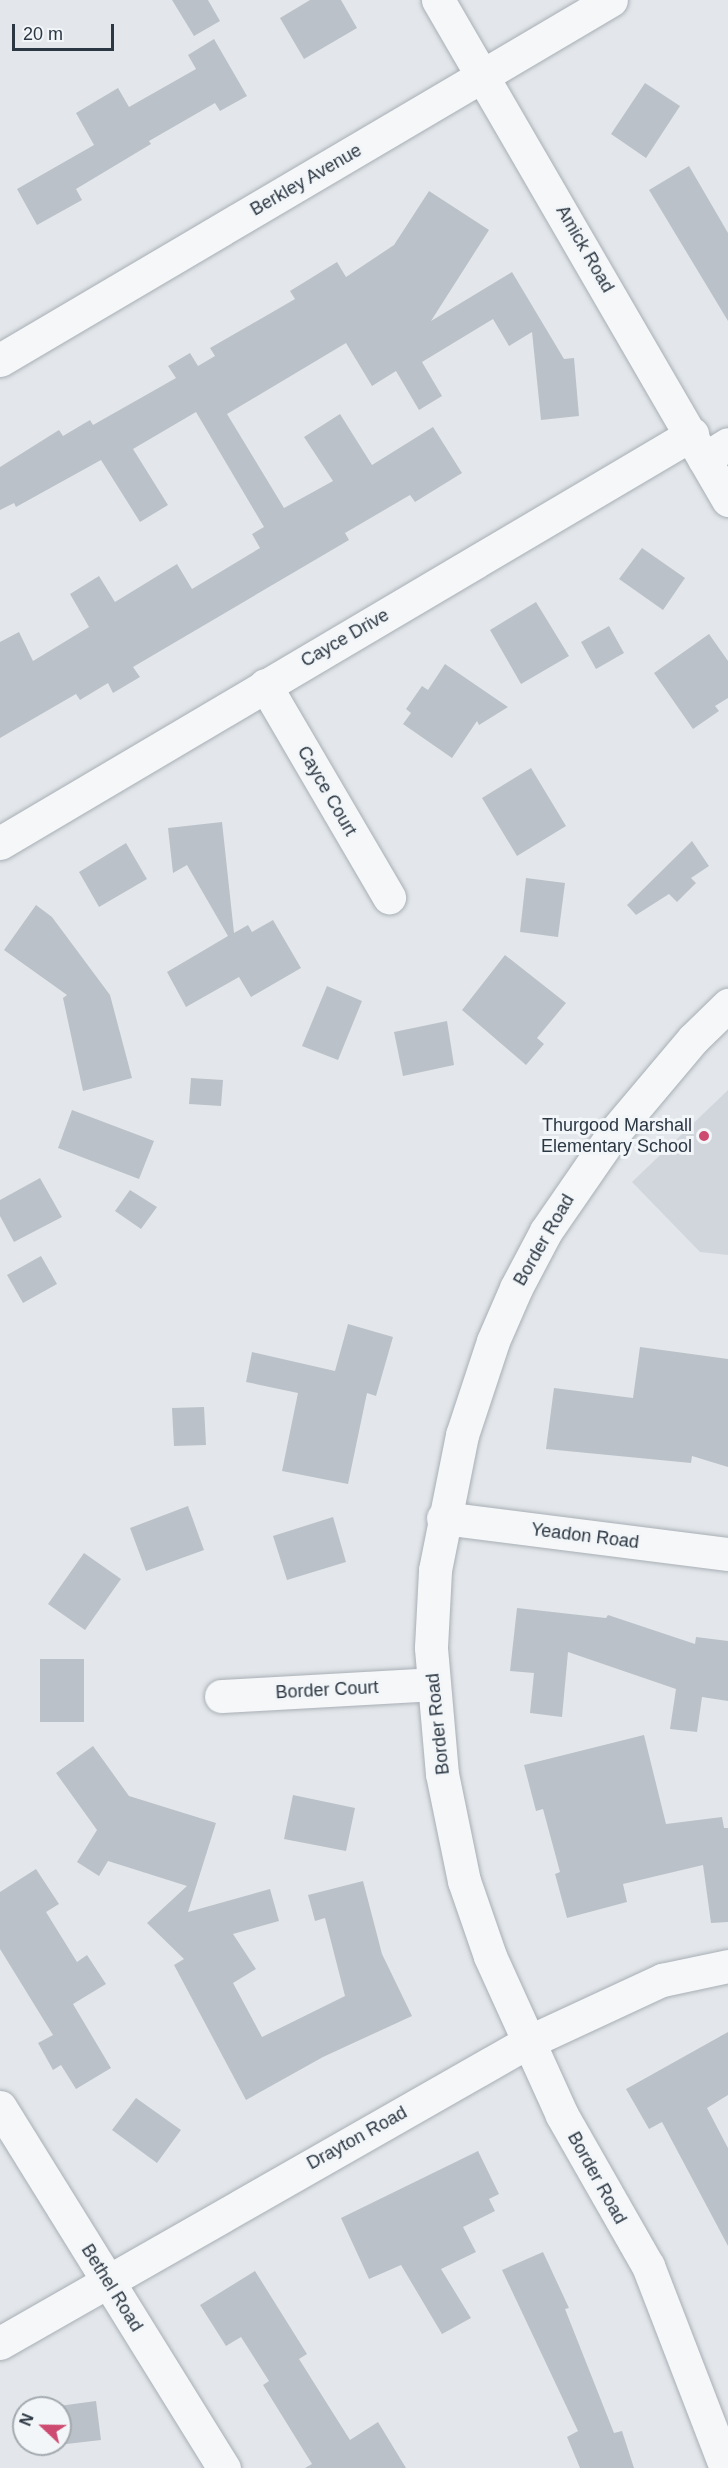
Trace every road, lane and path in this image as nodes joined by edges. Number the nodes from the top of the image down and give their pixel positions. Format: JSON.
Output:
{"nodes":[{"id":1,"x":438,"y":0,"type":"edge"},
{"id":2,"x":611,"y":0,"type":"edge"},
{"id":3,"x":484,"y":76,"type":"junction"},
{"id":4,"x":0,"y":360,"type":"edge"},
{"id":5,"x":708,"y":446,"type":"edge"},
{"id":6,"x":728,"y":500,"type":"edge"},
{"id":7,"x":265,"y":685,"type":"junction"},
{"id":8,"x":0,"y":843,"type":"edge"},
{"id":9,"x":389,"y":897,"type":"dead end"},
{"id":10,"x":722,"y":1022,"type":"edge"},
{"id":11,"x":443,"y":1518,"type":"junction"},
{"id":12,"x":728,"y":1554,"type":"edge"},
{"id":13,"x":433,"y":1684,"type":"junction"},
{"id":14,"x":221,"y":1696,"type":"dead end"},
{"id":15,"x":728,"y":1966,"type":"edge"},
{"id":16,"x":526,"y":2043,"type":"junction"},
{"id":17,"x":0,"y":2107,"type":"edge"},
{"id":18,"x":106,"y":2279,"type":"junction"},
{"id":19,"x":0,"y":2343,"type":"edge"},
{"id":20,"x":224,"y":2468,"type":"edge"},
{"id":21,"x":726,"y":2468,"type":"edge"}],
"edges":[{"from":1,"to":3,"type":"street","name":"Amick Road"},
{"from":2,"to":3,"type":"street","name":"Berkley Avenue"},
{"from":3,"to":4,"type":"street","name":"Berkley Avenue"},
{"from":3,"to":5,"type":"street","name":"Amick Road"},
{"from":5,"to":6,"type":"street","name":"Amick Road"},
{"from":5,"to":7,"type":"street","name":"Cayce Drive"},
{"from":7,"to":8,"type":"street","name":"Cayce Drive"},
{"from":7,"to":9,"type":"street","name":"Cayce Court"},
{"from":10,"to":11,"type":"street","name":"Border Road"},
{"from":11,"to":12,"type":"street","name":"Yeadon Road"},
{"from":11,"to":13,"type":"street","name":"Border Road"},
{"from":13,"to":14,"type":"street","name":"Border Court"},
{"from":13,"to":16,"type":"street","name":"Border Road"},
{"from":15,"to":16,"type":"street","name":"Drayton Road"},
{"from":16,"to":18,"type":"street","name":"Drayton Road"},
{"from":16,"to":21,"type":"street","name":"Border Road"},
{"from":17,"to":18,"type":"street","name":"Bethel Road"},
{"from":18,"to":19,"type":"street","name":"Drayton Road"},
{"from":18,"to":20,"type":"street","name":"Bethel Road"}]}
